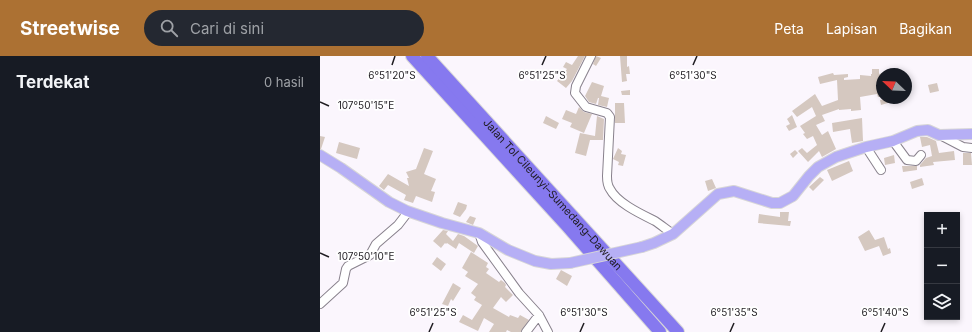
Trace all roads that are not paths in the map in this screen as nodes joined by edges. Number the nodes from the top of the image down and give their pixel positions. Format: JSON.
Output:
{"nodes":[{"id":1,"x":412,"y":56,"type":"edge"},
{"id":2,"x":427,"y":56,"type":"edge"},
{"id":3,"x":591,"y":56,"type":"edge"},
{"id":4,"x":972,"y":134,"type":"edge"},
{"id":5,"x":939,"y":135,"type":"junction"},
{"id":6,"x":893,"y":140,"type":"junction"},
{"id":7,"x":866,"y":147,"type":"junction"},
{"id":8,"x":972,"y":148,"type":"edge"},
{"id":9,"x":921,"y":155,"type":"dead end"},
{"id":10,"x":320,"y":156,"type":"edge"},
{"id":11,"x":881,"y":170,"type":"dead end"},
{"id":12,"x":408,"y":212,"type":"junction"},
{"id":13,"x":480,"y":233,"type":"junction"},
{"id":14,"x":673,"y":234,"type":"junction"},
{"id":15,"x":320,"y":304,"type":"edge"},
{"id":16,"x":539,"y":315,"type":"junction"},
{"id":17,"x":526,"y":332,"type":"edge"},
{"id":18,"x":548,"y":332,"type":"edge"},
{"id":19,"x":660,"y":332,"type":"edge"},
{"id":20,"x":678,"y":332,"type":"edge"}],
"edges":[{"from":1,"to":19,"type":"highway","name":"Jalan Tol Cileunyi–Sumedang–Dawuan"},
{"from":2,"to":20,"type":"highway","name":"Jalan Tol Cileunyi–Sumedang–Dawuan"},
{"from":3,"to":14,"type":"street"},
{"from":4,"to":5,"type":"main road"},
{"from":5,"to":6,"type":"main road"},
{"from":5,"to":8,"type":"street"},
{"from":6,"to":7,"type":"main road"},
{"from":6,"to":9,"type":"street"},
{"from":7,"to":11,"type":"street"},
{"from":7,"to":14,"type":"main road"},
{"from":10,"to":12,"type":"main road"},
{"from":12,"to":13,"type":"main road"},
{"from":12,"to":15,"type":"street"},
{"from":13,"to":14,"type":"main road","bridge":true},
{"from":13,"to":16,"type":"street"},
{"from":16,"to":17,"type":"street"},
{"from":16,"to":18,"type":"street"}]}
